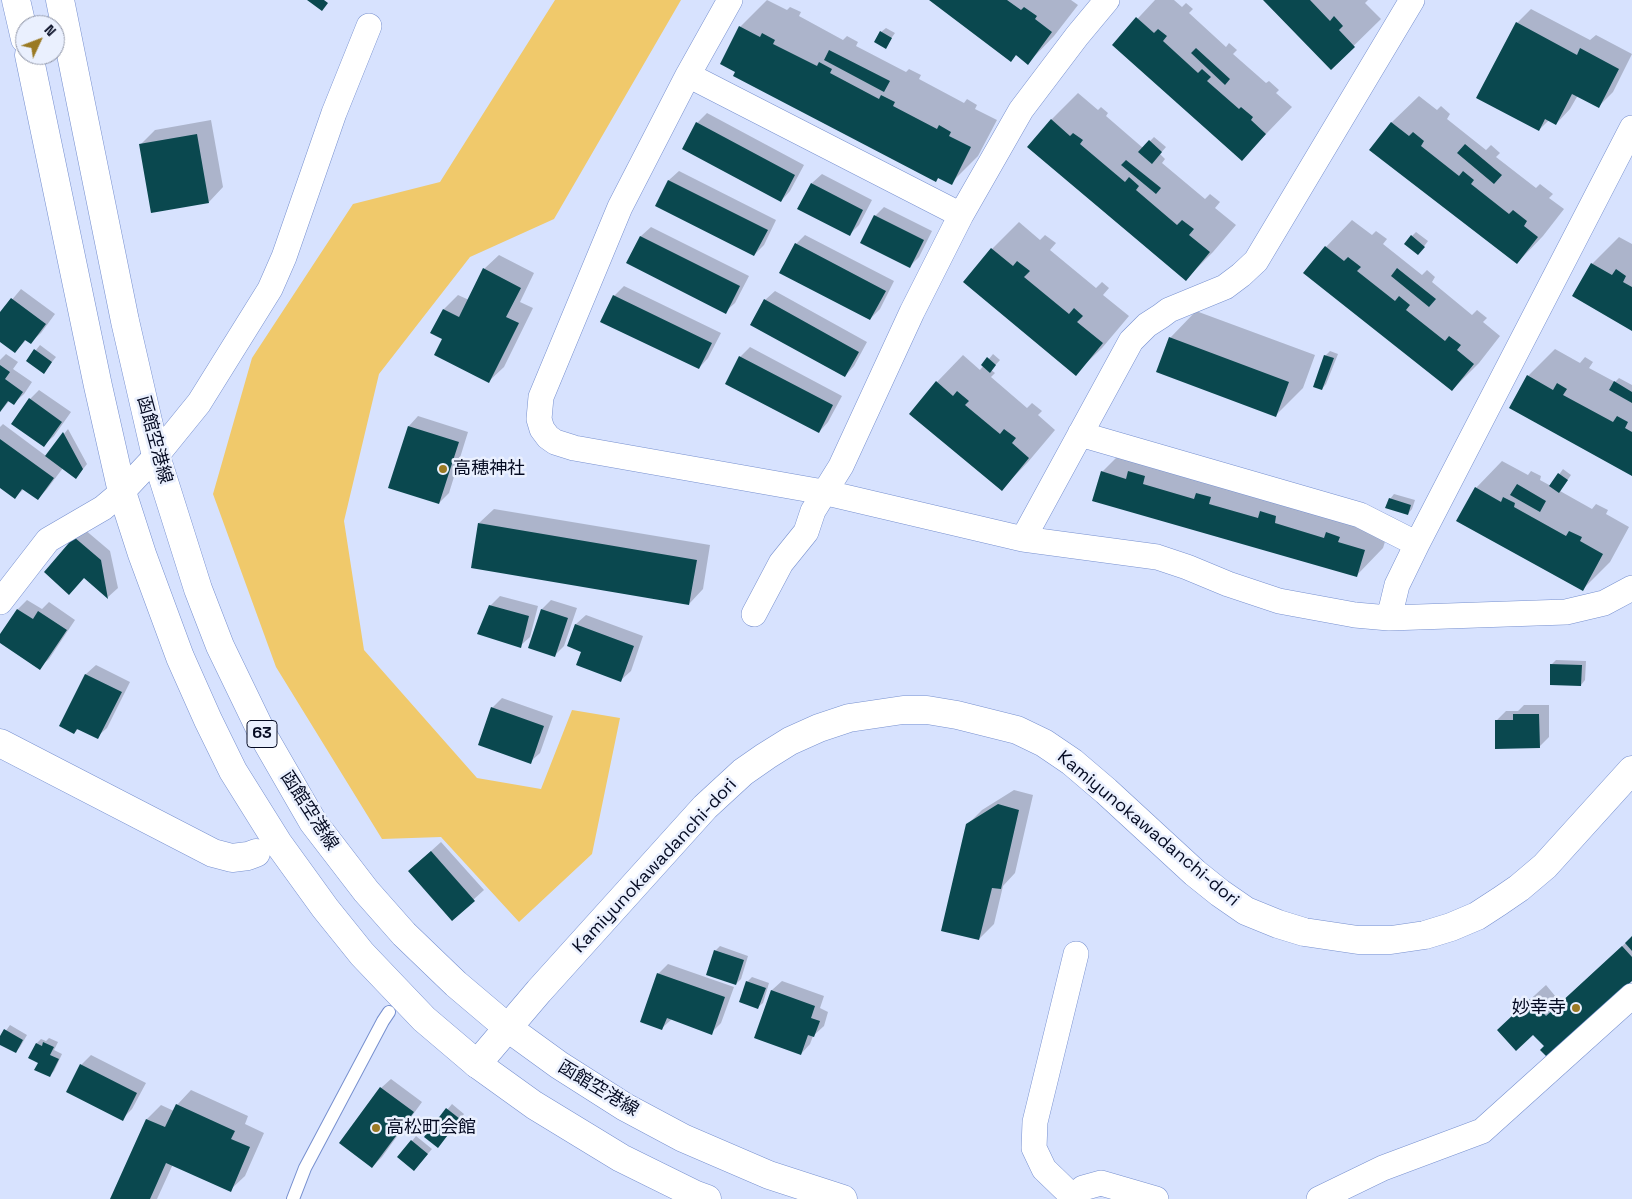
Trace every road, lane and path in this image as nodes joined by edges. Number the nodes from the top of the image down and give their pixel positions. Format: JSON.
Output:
{"nodes":[{"id":1,"x":16,"y":0,"type":"edge"},
{"id":2,"x":60,"y":0,"type":"edge"},
{"id":3,"x":730,"y":0,"type":"edge"},
{"id":4,"x":1107,"y":0,"type":"edge"},
{"id":5,"x":1412,"y":0,"type":"edge"},
{"id":6,"x":19,"y":15,"type":"edge"},
{"id":7,"x":369,"y":26,"type":"dead end"},
{"id":8,"x":31,"y":65,"type":"edge"},
{"id":9,"x":688,"y":75,"type":"junction"},
{"id":10,"x":1632,"y":128,"type":"edge"},
{"id":11,"x":961,"y":215,"type":"junction"},
{"id":12,"x":1080,"y":434,"type":"junction"},
{"id":13,"x":156,"y":456,"type":"junction"},
{"id":14,"x":122,"y":492,"type":"junction"},
{"id":15,"x":824,"y":492,"type":"junction"},
{"id":16,"x":1023,"y":539,"type":"junction"},
{"id":17,"x":1416,"y":544,"type":"junction"},
{"id":18,"x":1632,"y":588,"type":"edge"},
{"id":19,"x":0,"y":602,"type":"edge"},
{"id":20,"x":754,"y":614,"type":"dead end"},
{"id":21,"x":1388,"y":618,"type":"junction"},
{"id":22,"x":0,"y":743,"type":"edge"},
{"id":23,"x":1632,"y":770,"type":"edge"},
{"id":24,"x":256,"y":853,"type":"dead end"},
{"id":25,"x":1076,"y":954,"type":"dead end"},
{"id":26,"x":1632,"y":996,"type":"edge"},
{"id":27,"x":389,"y":1012,"type":"dead end"},
{"id":28,"x":508,"y":1028,"type":"junction"},
{"id":29,"x":477,"y":1064,"type":"junction"},
{"id":30,"x":1071,"y":1198,"type":"edge"},
{"id":31,"x":293,"y":1199,"type":"edge"},
{"id":32,"x":707,"y":1199,"type":"edge"},
{"id":33,"x":843,"y":1199,"type":"edge"},
{"id":34,"x":1156,"y":1199,"type":"edge"},
{"id":35,"x":1320,"y":1199,"type":"edge"}],
"edges":[{"from":1,"to":6,"type":"main road"},
{"from":2,"to":13,"type":"main road","name":"函館空港線","number":"63"},
{"from":3,"to":9,"type":"street"},
{"from":4,"to":11,"type":"street"},
{"from":5,"to":12,"type":"street"},
{"from":7,"to":13,"type":"street"},
{"from":8,"to":14,"type":"main road","number":"63"},
{"from":9,"to":11,"type":"street"},
{"from":9,"to":15,"type":"street"},
{"from":10,"to":17,"type":"street"},
{"from":11,"to":15,"type":"street"},
{"from":12,"to":16,"type":"street"},
{"from":12,"to":17,"type":"street"},
{"from":13,"to":14,"type":"street"},
{"from":13,"to":28,"type":"main road","name":"函館空港線","number":"63"},
{"from":14,"to":19,"type":"street"},
{"from":14,"to":29,"type":"main road","number":"63"},
{"from":15,"to":16,"type":"street"},
{"from":15,"to":20,"type":"street"},
{"from":16,"to":21,"type":"street"},
{"from":17,"to":21,"type":"street"},
{"from":18,"to":21,"type":"street"},
{"from":22,"to":24,"type":"main road"},
{"from":23,"to":28,"type":"main road","name":"Kamiyunokawadanchi-dori"},
{"from":25,"to":30,"type":"street"},
{"from":26,"to":35,"type":"street"},
{"from":27,"to":31,"type":"lane"},
{"from":28,"to":29,"type":"main road","name":"Kamiyunokawadanchi-dori"},
{"from":28,"to":33,"type":"main road","name":"函館空港線","number":"63"},
{"from":29,"to":32,"type":"main road","number":"63"},
{"from":30,"to":34,"type":"street"}]}
